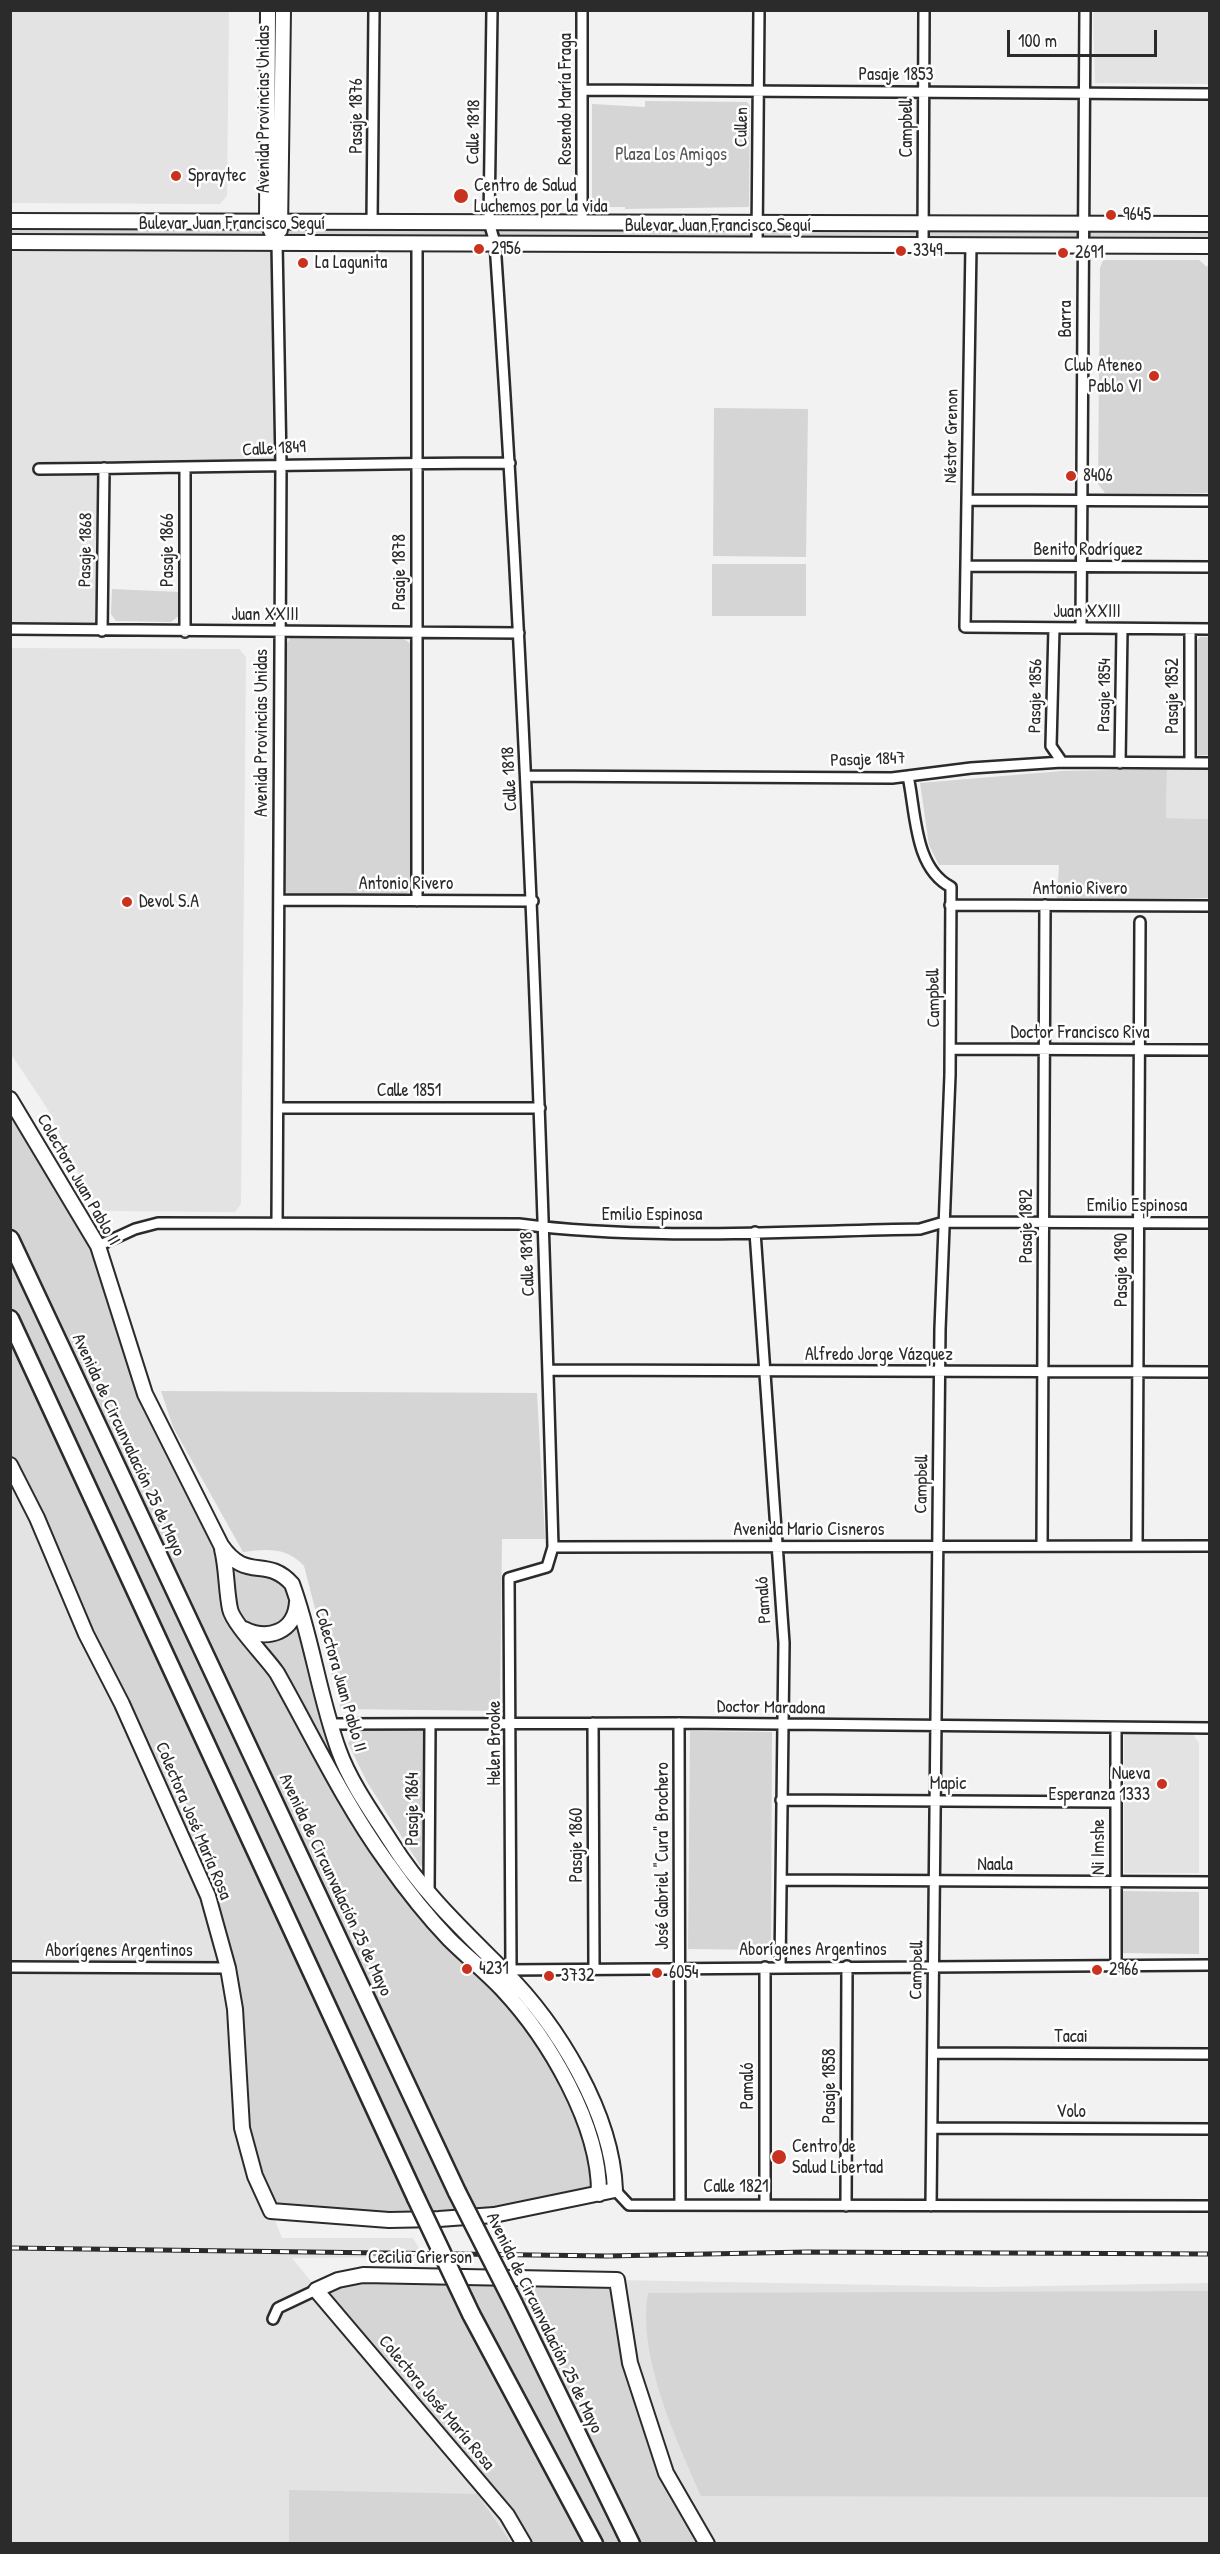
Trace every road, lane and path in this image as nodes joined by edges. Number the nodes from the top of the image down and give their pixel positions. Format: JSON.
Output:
{"nodes":[{"id":1,"x":268,"y":10,"type":"edge"},
{"id":2,"x":283,"y":10,"type":"edge"},
{"id":3,"x":374,"y":10,"type":"edge"},
{"id":4,"x":492,"y":10,"type":"edge"},
{"id":5,"x":582,"y":10,"type":"edge"},
{"id":6,"x":759,"y":10,"type":"edge"},
{"id":7,"x":924,"y":10,"type":"edge"},
{"id":8,"x":1085,"y":10,"type":"edge"},
{"id":9,"x":582,"y":90,"type":"junction"},
{"id":10,"x":759,"y":91,"type":"junction"},
{"id":11,"x":924,"y":92,"type":"junction"},
{"id":12,"x":1084,"y":93,"type":"junction"},
{"id":13,"x":1209,"y":94,"type":"edge"},
{"id":14,"x":10,"y":221,"type":"edge"},
{"id":15,"x":267,"y":222,"type":"junction"},
{"id":16,"x":282,"y":222,"type":"junction"},
{"id":17,"x":372,"y":222,"type":"junction"},
{"id":18,"x":489,"y":222,"type":"junction"},
{"id":19,"x":582,"y":222,"type":"junction"},
{"id":20,"x":758,"y":223,"type":"junction"},
{"id":21,"x":923,"y":224,"type":"junction"},
{"id":22,"x":1084,"y":224,"type":"junction"},
{"id":23,"x":1209,"y":224,"type":"edge"},
{"id":24,"x":10,"y":242,"type":"edge"},
{"id":25,"x":277,"y":243,"type":"junction"},
{"id":26,"x":417,"y":243,"type":"junction"},
{"id":27,"x":495,"y":243,"type":"junction"},
{"id":28,"x":758,"y":244,"type":"junction"},
{"id":29,"x":923,"y":245,"type":"junction"},
{"id":30,"x":970,"y":245,"type":"junction"},
{"id":31,"x":1083,"y":246,"type":"junction"},
{"id":32,"x":1209,"y":246,"type":"edge"},
{"id":33,"x":417,"y":463,"type":"junction"},
{"id":34,"x":510,"y":464,"type":"junction"},
{"id":35,"x":281,"y":465,"type":"junction"},
{"id":36,"x":104,"y":468,"type":"junction"},
{"id":37,"x":185,"y":468,"type":"junction"},
{"id":38,"x":39,"y":469,"type":"dead end"},
{"id":39,"x":968,"y":500,"type":"junction"},
{"id":40,"x":1082,"y":501,"type":"junction"},
{"id":41,"x":1209,"y":501,"type":"edge"},
{"id":42,"x":966,"y":566,"type":"junction"},
{"id":43,"x":1082,"y":566,"type":"junction"},
{"id":44,"x":1209,"y":567,"type":"edge"},
{"id":45,"x":965,"y":627,"type":"joint"},
{"id":46,"x":1054,"y":628,"type":"junction"},
{"id":47,"x":1081,"y":628,"type":"junction"},
{"id":48,"x":1122,"y":628,"type":"junction"},
{"id":49,"x":10,"y":629,"type":"edge"},
{"id":50,"x":1190,"y":629,"type":"junction"},
{"id":51,"x":1209,"y":629,"type":"edge"},
{"id":52,"x":102,"y":631,"type":"junction"},
{"id":53,"x":185,"y":632,"type":"junction"},
{"id":54,"x":280,"y":632,"type":"junction"},
{"id":55,"x":417,"y":633,"type":"junction"},
{"id":56,"x":519,"y":633,"type":"junction"},
{"id":57,"x":1062,"y":762,"type":"junction"},
{"id":58,"x":1120,"y":763,"type":"junction"},
{"id":59,"x":1190,"y":763,"type":"junction"},
{"id":60,"x":1209,"y":763,"type":"edge"},
{"id":61,"x":526,"y":776,"type":"junction"},
{"id":62,"x":908,"y":776,"type":"junction"},
{"id":63,"x":279,"y":900,"type":"junction"},
{"id":64,"x":417,"y":901,"type":"junction"},
{"id":65,"x":533,"y":901,"type":"junction"},
{"id":66,"x":950,"y":905,"type":"junction"},
{"id":67,"x":1045,"y":905,"type":"junction"},
{"id":68,"x":1209,"y":906,"type":"edge"},
{"id":69,"x":1140,"y":922,"type":"dead end"},
{"id":70,"x":951,"y":1049,"type":"junction"},
{"id":71,"x":1044,"y":1049,"type":"junction"},
{"id":72,"x":1139,"y":1050,"type":"junction"},
{"id":73,"x":1209,"y":1050,"type":"edge"},
{"id":74,"x":10,"y":1099,"type":"edge"},
{"id":75,"x":278,"y":1108,"type":"junction"},
{"id":76,"x":540,"y":1108,"type":"junction"},
{"id":77,"x":944,"y":1222,"type":"junction"},
{"id":78,"x":277,"y":1223,"type":"junction"},
{"id":79,"x":1043,"y":1223,"type":"junction"},
{"id":80,"x":1138,"y":1223,"type":"junction"},
{"id":81,"x":1209,"y":1223,"type":"edge"},
{"id":82,"x":544,"y":1227,"type":"junction"},
{"id":83,"x":755,"y":1232,"type":"junction"},
{"id":84,"x":10,"y":1239,"type":"edge"},
{"id":85,"x":98,"y":1246,"type":"junction"},
{"id":86,"x":10,"y":1319,"type":"edge"},
{"id":87,"x":548,"y":1370,"type":"junction"},
{"id":88,"x":765,"y":1370,"type":"junction"},
{"id":89,"x":939,"y":1371,"type":"junction"},
{"id":90,"x":1042,"y":1372,"type":"junction"},
{"id":91,"x":1138,"y":1372,"type":"junction"},
{"id":92,"x":1209,"y":1372,"type":"edge"},
{"id":93,"x":10,"y":1465,"type":"edge"},
{"id":94,"x":221,"y":1545,"type":"junction"},
{"id":95,"x":938,"y":1546,"type":"junction"},
{"id":96,"x":1042,"y":1546,"type":"junction"},
{"id":97,"x":1137,"y":1546,"type":"junction"},
{"id":98,"x":1209,"y":1546,"type":"edge"},
{"id":99,"x":553,"y":1547,"type":"junction"},
{"id":100,"x":777,"y":1547,"type":"junction"},
{"id":101,"x":257,"y":1569,"type":"junction"},
{"id":102,"x":230,"y":1596,"type":"junction"},
{"id":103,"x":297,"y":1597,"type":"junction"},
{"id":104,"x":243,"y":1629,"type":"junction"},
{"id":105,"x":512,"y":1723,"type":"junction"},
{"id":106,"x":593,"y":1723,"type":"junction"},
{"id":107,"x":679,"y":1723,"type":"junction"},
{"id":108,"x":332,"y":1724,"type":"junction"},
{"id":109,"x":430,"y":1724,"type":"junction"},
{"id":110,"x":781,"y":1725,"type":"junction"},
{"id":111,"x":935,"y":1726,"type":"junction"},
{"id":112,"x":1116,"y":1728,"type":"junction"},
{"id":113,"x":1209,"y":1728,"type":"edge"},
{"id":114,"x":781,"y":1800,"type":"junction"},
{"id":115,"x":935,"y":1800,"type":"junction"},
{"id":116,"x":1115,"y":1802,"type":"junction"},
{"id":117,"x":781,"y":1880,"type":"junction"},
{"id":118,"x":934,"y":1881,"type":"junction"},
{"id":119,"x":1115,"y":1882,"type":"junction"},
{"id":120,"x":1209,"y":1882,"type":"edge"},
{"id":121,"x":429,"y":1895,"type":"junction"},
{"id":122,"x":1116,"y":1965,"type":"junction"},
{"id":123,"x":1209,"y":1965,"type":"edge"},
{"id":124,"x":847,"y":1966,"type":"junction"},
{"id":125,"x":934,"y":1966,"type":"junction"},
{"id":126,"x":10,"y":1967,"type":"edge"},
{"id":127,"x":594,"y":1967,"type":"junction"},
{"id":128,"x":680,"y":1967,"type":"junction"},
{"id":129,"x":765,"y":1967,"type":"junction"},
{"id":130,"x":780,"y":1967,"type":"junction"},
{"id":131,"x":228,"y":1968,"type":"junction"},
{"id":132,"x":508,"y":1970,"type":"junction"},
{"id":133,"x":491,"y":1978,"type":"junction"},
{"id":134,"x":933,"y":2053,"type":"junction"},
{"id":135,"x":1209,"y":2054,"type":"edge"},
{"id":136,"x":932,"y":2128,"type":"junction"},
{"id":137,"x":1209,"y":2129,"type":"edge"},
{"id":138,"x":615,"y":2190,"type":"junction"},
{"id":139,"x":599,"y":2194,"type":"junction"},
{"id":140,"x":680,"y":2205,"type":"junction"},
{"id":141,"x":765,"y":2205,"type":"junction"},
{"id":142,"x":846,"y":2206,"type":"junction"},
{"id":143,"x":931,"y":2206,"type":"junction"},
{"id":144,"x":1209,"y":2206,"type":"edge"},
{"id":145,"x":316,"y":2290,"type":"junction"},
{"id":146,"x":273,"y":2319,"type":"dead end"},
{"id":147,"x":524,"y":2544,"type":"edge"},
{"id":148,"x":594,"y":2544,"type":"edge"},
{"id":149,"x":631,"y":2544,"type":"edge"},
{"id":150,"x":707,"y":2544,"type":"edge"}],
"edges":[{"from":1,"to":15,"type":"main road","name":"Avenida Provincias Unidas"},
{"from":2,"to":16,"type":"main road","name":"Avenida Provincias Unidas"},
{"from":3,"to":17,"type":"street","name":"Pasaje 1876"},
{"from":4,"to":18,"type":"street","name":"Calle 1818"},
{"from":5,"to":9,"type":"street","name":"Rosendo María Fraga"},
{"from":6,"to":10,"type":"street","name":"Cullen"},
{"from":7,"to":11,"type":"street","name":"Campbell"},
{"from":8,"to":12,"type":"street","name":"Barra"},
{"from":9,"to":10,"type":"street","name":"Pasaje 1853"},
{"from":9,"to":19,"type":"street","name":"Rosendo María Fraga"},
{"from":10,"to":11,"type":"street","name":"Pasaje 1853"},
{"from":10,"to":20,"type":"street","name":"Cullen"},
{"from":11,"to":12,"type":"street","name":"Pasaje 1853"},
{"from":11,"to":21,"type":"street","name":"Campbell"},
{"from":12,"to":13,"type":"street","name":"Pasaje 1853"},
{"from":12,"to":22,"type":"street","name":"Barra"},
{"from":14,"to":15,"type":"main road","name":"Bulevar Juan Francisco Seguí"},
{"from":15,"to":16,"type":"main road","name":"Bulevar Juan Francisco Seguí"},
{"from":15,"to":25,"type":"main road","name":"Avenida Provincias Unidas"},
{"from":16,"to":17,"type":"main road","name":"Bulevar Juan Francisco Seguí"},
{"from":16,"to":25,"type":"main road","name":"Avenida Provincias Unidas"},
{"from":17,"to":18,"type":"main road","name":"Bulevar Juan Francisco Seguí"},
{"from":18,"to":19,"type":"main road","name":"Bulevar Juan Francisco Seguí"},
{"from":18,"to":27,"type":"street","name":"Calle 1818"},
{"from":19,"to":20,"type":"main road","name":"Bulevar Juan Francisco Seguí"},
{"from":20,"to":21,"type":"main road","name":"Bulevar Juan Francisco Seguí"},
{"from":20,"to":28,"type":"street","name":"Cullen"},
{"from":21,"to":22,"type":"main road","name":"Bulevar Juan Francisco Seguí"},
{"from":21,"to":29,"type":"street","name":"Campbell"},
{"from":22,"to":23,"type":"main road","name":"Bulevar Juan Francisco Seguí"},
{"from":22,"to":31,"type":"street","name":"Barra"},
{"from":24,"to":25,"type":"main road","name":"Bulevar Juan Francisco Seguí"},
{"from":25,"to":26,"type":"main road","name":"Bulevar Juan Francisco Seguí"},
{"from":25,"to":35,"type":"street","name":"Avenida Provincias Unidas"},
{"from":26,"to":27,"type":"main road","name":"Bulevar Juan Francisco Seguí"},
{"from":26,"to":33,"type":"street","name":"Pasaje 1878"},
{"from":27,"to":28,"type":"main road","name":"Bulevar Juan Francisco Seguí"},
{"from":27,"to":34,"type":"street","name":"Calle 1818"},
{"from":28,"to":29,"type":"main road","name":"Bulevar Juan Francisco Seguí"},
{"from":29,"to":30,"type":"main road","name":"Bulevar Juan Francisco Seguí"},
{"from":30,"to":31,"type":"main road","name":"Bulevar Juan Francisco Seguí"},
{"from":30,"to":39,"type":"street","name":"Néstor Grenon"},
{"from":31,"to":32,"type":"main road","name":"Bulevar Juan Francisco Seguí"},
{"from":31,"to":40,"type":"street","name":"Barra"},
{"from":33,"to":34,"type":"street","name":"Calle 1849"},
{"from":33,"to":35,"type":"street","name":"Calle 1849"},
{"from":33,"to":55,"type":"street","name":"Pasaje 1878"},
{"from":34,"to":56,"type":"street","name":"Calle 1818"},
{"from":35,"to":37,"type":"street","name":"Calle 1849"},
{"from":35,"to":54,"type":"street","name":"Avenida Provincias Unidas"},
{"from":36,"to":37,"type":"street","name":"Calle 1849"},
{"from":36,"to":38,"type":"street","name":"Calle 1849"},
{"from":36,"to":52,"type":"street","name":"Pasaje 1868"},
{"from":37,"to":53,"type":"street","name":"Pasaje 1866"},
{"from":39,"to":40,"type":"street"},
{"from":39,"to":42,"type":"street","name":"Néstor Grenon"},
{"from":40,"to":41,"type":"street"},
{"from":40,"to":43,"type":"street","name":"Barra"},
{"from":42,"to":43,"type":"street","name":"Benito Rodríguez"},
{"from":42,"to":45,"type":"street","name":"Néstor Grenon"},
{"from":43,"to":44,"type":"street","name":"Benito Rodríguez"},
{"from":43,"to":47,"type":"street","name":"Barra"},
{"from":45,"to":46,"type":"street","name":"Juan XXIII"},
{"from":46,"to":47,"type":"street","name":"Juan XXIII"},
{"from":46,"to":57,"type":"street","name":"Pasaje 1856"},
{"from":47,"to":48,"type":"street","name":"Juan XXIII"},
{"from":48,"to":50,"type":"street","name":"Juan XXIII"},
{"from":48,"to":58,"type":"street","name":"Pasaje 1854"},
{"from":49,"to":52,"type":"street","name":"Juan XXIII"},
{"from":50,"to":51,"type":"street","name":"Juan XXIII"},
{"from":50,"to":59,"type":"street","name":"Pasaje 1852"},
{"from":52,"to":53,"type":"street","name":"Juan XXIII"},
{"from":53,"to":54,"type":"street","name":"Juan XXIII"},
{"from":54,"to":55,"type":"street","name":"Juan XXIII"},
{"from":54,"to":63,"type":"street","name":"Avenida Provincias Unidas"},
{"from":55,"to":56,"type":"street","name":"Juan XXIII"},
{"from":55,"to":64,"type":"street","name":"Pasaje 1878"},
{"from":56,"to":61,"type":"street","name":"Calle 1818"},
{"from":57,"to":58,"type":"street","name":"Pasaje 1847"},
{"from":57,"to":62,"type":"street","name":"Pasaje 1847"},
{"from":58,"to":59,"type":"street","name":"Pasaje 1847"},
{"from":59,"to":60,"type":"street","name":"Pasaje 1847"},
{"from":61,"to":62,"type":"street","name":"Pasaje 1847"},
{"from":61,"to":65,"type":"street","name":"Calle 1818"},
{"from":62,"to":66,"type":"street","name":"Campbell"},
{"from":63,"to":64,"type":"street","name":"Antonio Rivero"},
{"from":63,"to":75,"type":"street","name":"Avenida Provincias Unidas"},
{"from":64,"to":65,"type":"street","name":"Antonio Rivero"},
{"from":65,"to":76,"type":"street","name":"Calle 1818"},
{"from":66,"to":67,"type":"street","name":"Antonio Rivero"},
{"from":66,"to":70,"type":"street","name":"Campbell"},
{"from":67,"to":68,"type":"street","name":"Antonio Rivero"},
{"from":67,"to":71,"type":"street","name":"Pasaje 1892"},
{"from":69,"to":72,"type":"street","name":"Pasaje 1890"},
{"from":70,"to":71,"type":"street","name":"Doctor Francisco Riva"},
{"from":70,"to":77,"type":"street","name":"Campbell"},
{"from":71,"to":72,"type":"street","name":"Doctor Francisco Riva"},
{"from":71,"to":79,"type":"street","name":"Pasaje 1892"},
{"from":72,"to":73,"type":"street","name":"Doctor Francisco Riva"},
{"from":72,"to":80,"type":"street","name":"Pasaje 1890"},
{"from":74,"to":85,"type":"main road","name":"Colectora Juan Pablo II"},
{"from":75,"to":76,"type":"street","name":"Calle 1851"},
{"from":75,"to":78,"type":"street","name":"Avenida Provincias Unidas"},
{"from":76,"to":82,"type":"street","name":"Calle 1818"},
{"from":77,"to":79,"type":"street","name":"Emilio Espinosa"},
{"from":77,"to":83,"type":"street","name":"Emilio Espinosa"},
{"from":77,"to":89,"type":"street","name":"Campbell"},
{"from":78,"to":82,"type":"street","name":"Emilio Espinosa"},
{"from":78,"to":85,"type":"street","name":"Emilio Espinosa"},
{"from":79,"to":80,"type":"street","name":"Emilio Espinosa"},
{"from":79,"to":90,"type":"street","name":"Pasaje 1892"},
{"from":80,"to":81,"type":"street","name":"Emilio Espinosa"},
{"from":80,"to":91,"type":"street","name":"Pasaje 1890"},
{"from":82,"to":83,"type":"street","name":"Emilio Espinosa"},
{"from":82,"to":87,"type":"street","name":"Calle 1818"},
{"from":83,"to":88,"type":"street","name":"Pamaló"},
{"from":84,"to":149,"type":"highway","name":"Avenida de Circunvalación 25 de Mayo","bridge":true},
{"from":85,"to":94,"type":"main road","name":"Colectora Juan Pablo II"},
{"from":86,"to":148,"type":"highway","bridge":true},
{"from":87,"to":88,"type":"street","name":"Alfredo Jorge Vázquez"},
{"from":87,"to":99,"type":"street","name":"Calle 1818"},
{"from":88,"to":89,"type":"street","name":"Alfredo Jorge Vázquez"},
{"from":88,"to":100,"type":"street","name":"Pamaló"},
{"from":89,"to":90,"type":"street","name":"Alfredo Jorge Vázquez"},
{"from":89,"to":95,"type":"street","name":"Campbell"},
{"from":90,"to":91,"type":"street","name":"Alfredo Jorge Vázquez"},
{"from":90,"to":96,"type":"street","name":"Pasaje 1892"},
{"from":91,"to":92,"type":"street","name":"Alfredo Jorge Vázquez"},
{"from":91,"to":97,"type":"street","name":"Pasaje 1890"},
{"from":93,"to":131,"type":"main road","name":"Colectora José María Rosa"},
{"from":94,"to":101,"type":"main road","name":"Colectora Juan Pablo II"},
{"from":94,"to":102,"type":"main road","name":"Colectora Juan Pablo II"},
{"from":95,"to":96,"type":"street","name":"Avenida Mario Cisneros"},
{"from":95,"to":100,"type":"street","name":"Avenida Mario Cisneros"},
{"from":95,"to":111,"type":"street","name":"Campbell"},
{"from":96,"to":97,"type":"street","name":"Avenida Mario Cisneros"},
{"from":97,"to":98,"type":"street","name":"Avenida Mario Cisneros"},
{"from":99,"to":100,"type":"street","name":"Avenida Mario Cisneros"},
{"from":99,"to":105,"type":"street","name":"Helen Brooke"},
{"from":100,"to":110,"type":"street","name":"Pamaló"},
{"from":101,"to":102,"type":"main road"},
{"from":101,"to":103,"type":"main road","name":"Colectora Juan Pablo II"},
{"from":102,"to":104,"type":"main road","name":"Colectora Juan Pablo II"},
{"from":103,"to":104,"type":"main road","name":"Colectora Juan Pablo II"},
{"from":103,"to":108,"type":"main road","name":"Colectora Juan Pablo II"},
{"from":104,"to":133,"type":"main road","name":"Colectora Juan Pablo II"},
{"from":105,"to":106,"type":"street","name":"Doctor Maradona"},
{"from":105,"to":109,"type":"street","name":"Doctor Maradona"},
{"from":105,"to":132,"type":"street","name":"Helen Brooke"},
{"from":106,"to":107,"type":"street","name":"Doctor Maradona"},
{"from":106,"to":127,"type":"street","name":"Pasaje 1860"},
{"from":107,"to":110,"type":"street","name":"Doctor Maradona"},
{"from":107,"to":128,"type":"street","name":"José Gabriel \"Cura\" Brochero"},
{"from":108,"to":109,"type":"street","name":"Doctor Maradona"},
{"from":108,"to":121,"type":"main road","name":"Colectora Juan Pablo II"},
{"from":109,"to":121,"type":"street","name":"Pasaje 1864"},
{"from":110,"to":111,"type":"street","name":"Doctor Maradona"},
{"from":110,"to":114,"type":"street","name":"Pamaló"},
{"from":111,"to":112,"type":"street","name":"Doctor Maradona"},
{"from":111,"to":115,"type":"street","name":"Campbell"},
{"from":112,"to":113,"type":"street","name":"Doctor Maradona"},
{"from":112,"to":116,"type":"street","name":"Ni Imshe"},
{"from":114,"to":115,"type":"street","name":"Mapic"},
{"from":114,"to":117,"type":"street","name":"Pamaló"},
{"from":115,"to":116,"type":"street","name":"Mapic"},
{"from":115,"to":118,"type":"street","name":"Campbell"},
{"from":116,"to":119,"type":"street","name":"Ni Imshe"},
{"from":117,"to":118,"type":"street","name":"Naala"},
{"from":117,"to":130,"type":"street","name":"Pamaló"},
{"from":118,"to":119,"type":"street","name":"Naala"},
{"from":118,"to":125,"type":"street","name":"Campbell"},
{"from":119,"to":120,"type":"street","name":"Naala"},
{"from":119,"to":122,"type":"street","name":"Ni Imshe"},
{"from":121,"to":132,"type":"main road","name":"Colectora Juan Pablo II"},
{"from":122,"to":123,"type":"street","name":"Aborígenes Argentinos"},
{"from":122,"to":125,"type":"street","name":"Aborígenes Argentinos"},
{"from":124,"to":125,"type":"street","name":"Aborígenes Argentinos"},
{"from":124,"to":130,"type":"street","name":"Aborígenes Argentinos"},
{"from":124,"to":142,"type":"street","name":"Pasaje 1858"},
{"from":125,"to":134,"type":"street","name":"Campbell"},
{"from":126,"to":131,"type":"street","name":"Aborígenes Argentinos"},
{"from":127,"to":128,"type":"street","name":"Aborígenes Argentinos"},
{"from":127,"to":132,"type":"street","name":"Aborígenes Argentinos"},
{"from":128,"to":129,"type":"street","name":"Aborígenes Argentinos"},
{"from":128,"to":140,"type":"street","name":"José Gabriel \"Cura\" Brochero"},
{"from":129,"to":130,"type":"street","name":"Aborígenes Argentinos"},
{"from":129,"to":141,"type":"street","name":"Pamaló"},
{"from":131,"to":139,"type":"main road","name":"Colectora José María Rosa"},
{"from":132,"to":133,"type":"street","name":"Aborígenes Argentinos"},
{"from":132,"to":138,"type":"main road","name":"Colectora Juan Pablo II"},
{"from":133,"to":139,"type":"main road","name":"Colectora Juan Pablo II"},
{"from":134,"to":135,"type":"street","name":"Tacai"},
{"from":134,"to":136,"type":"street","name":"Campbell"},
{"from":136,"to":137,"type":"street","name":"Volo"},
{"from":136,"to":143,"type":"street","name":"Campbell"},
{"from":138,"to":139,"type":"main road"},
{"from":138,"to":140,"type":"street","name":"Calle 1821"},
{"from":140,"to":141,"type":"street","name":"Calle 1821"},
{"from":141,"to":142,"type":"street","name":"Calle 1821"},
{"from":142,"to":143,"type":"street","name":"Calle 1821"},
{"from":143,"to":144,"type":"street","name":"Calle 1821"},
{"from":145,"to":146,"type":"street","name":"Cecilia Grierson"},
{"from":145,"to":147,"type":"main road","name":"Colectora José María Rosa"},
{"from":145,"to":150,"type":"main road","name":"Cecilia Grierson"}]}
